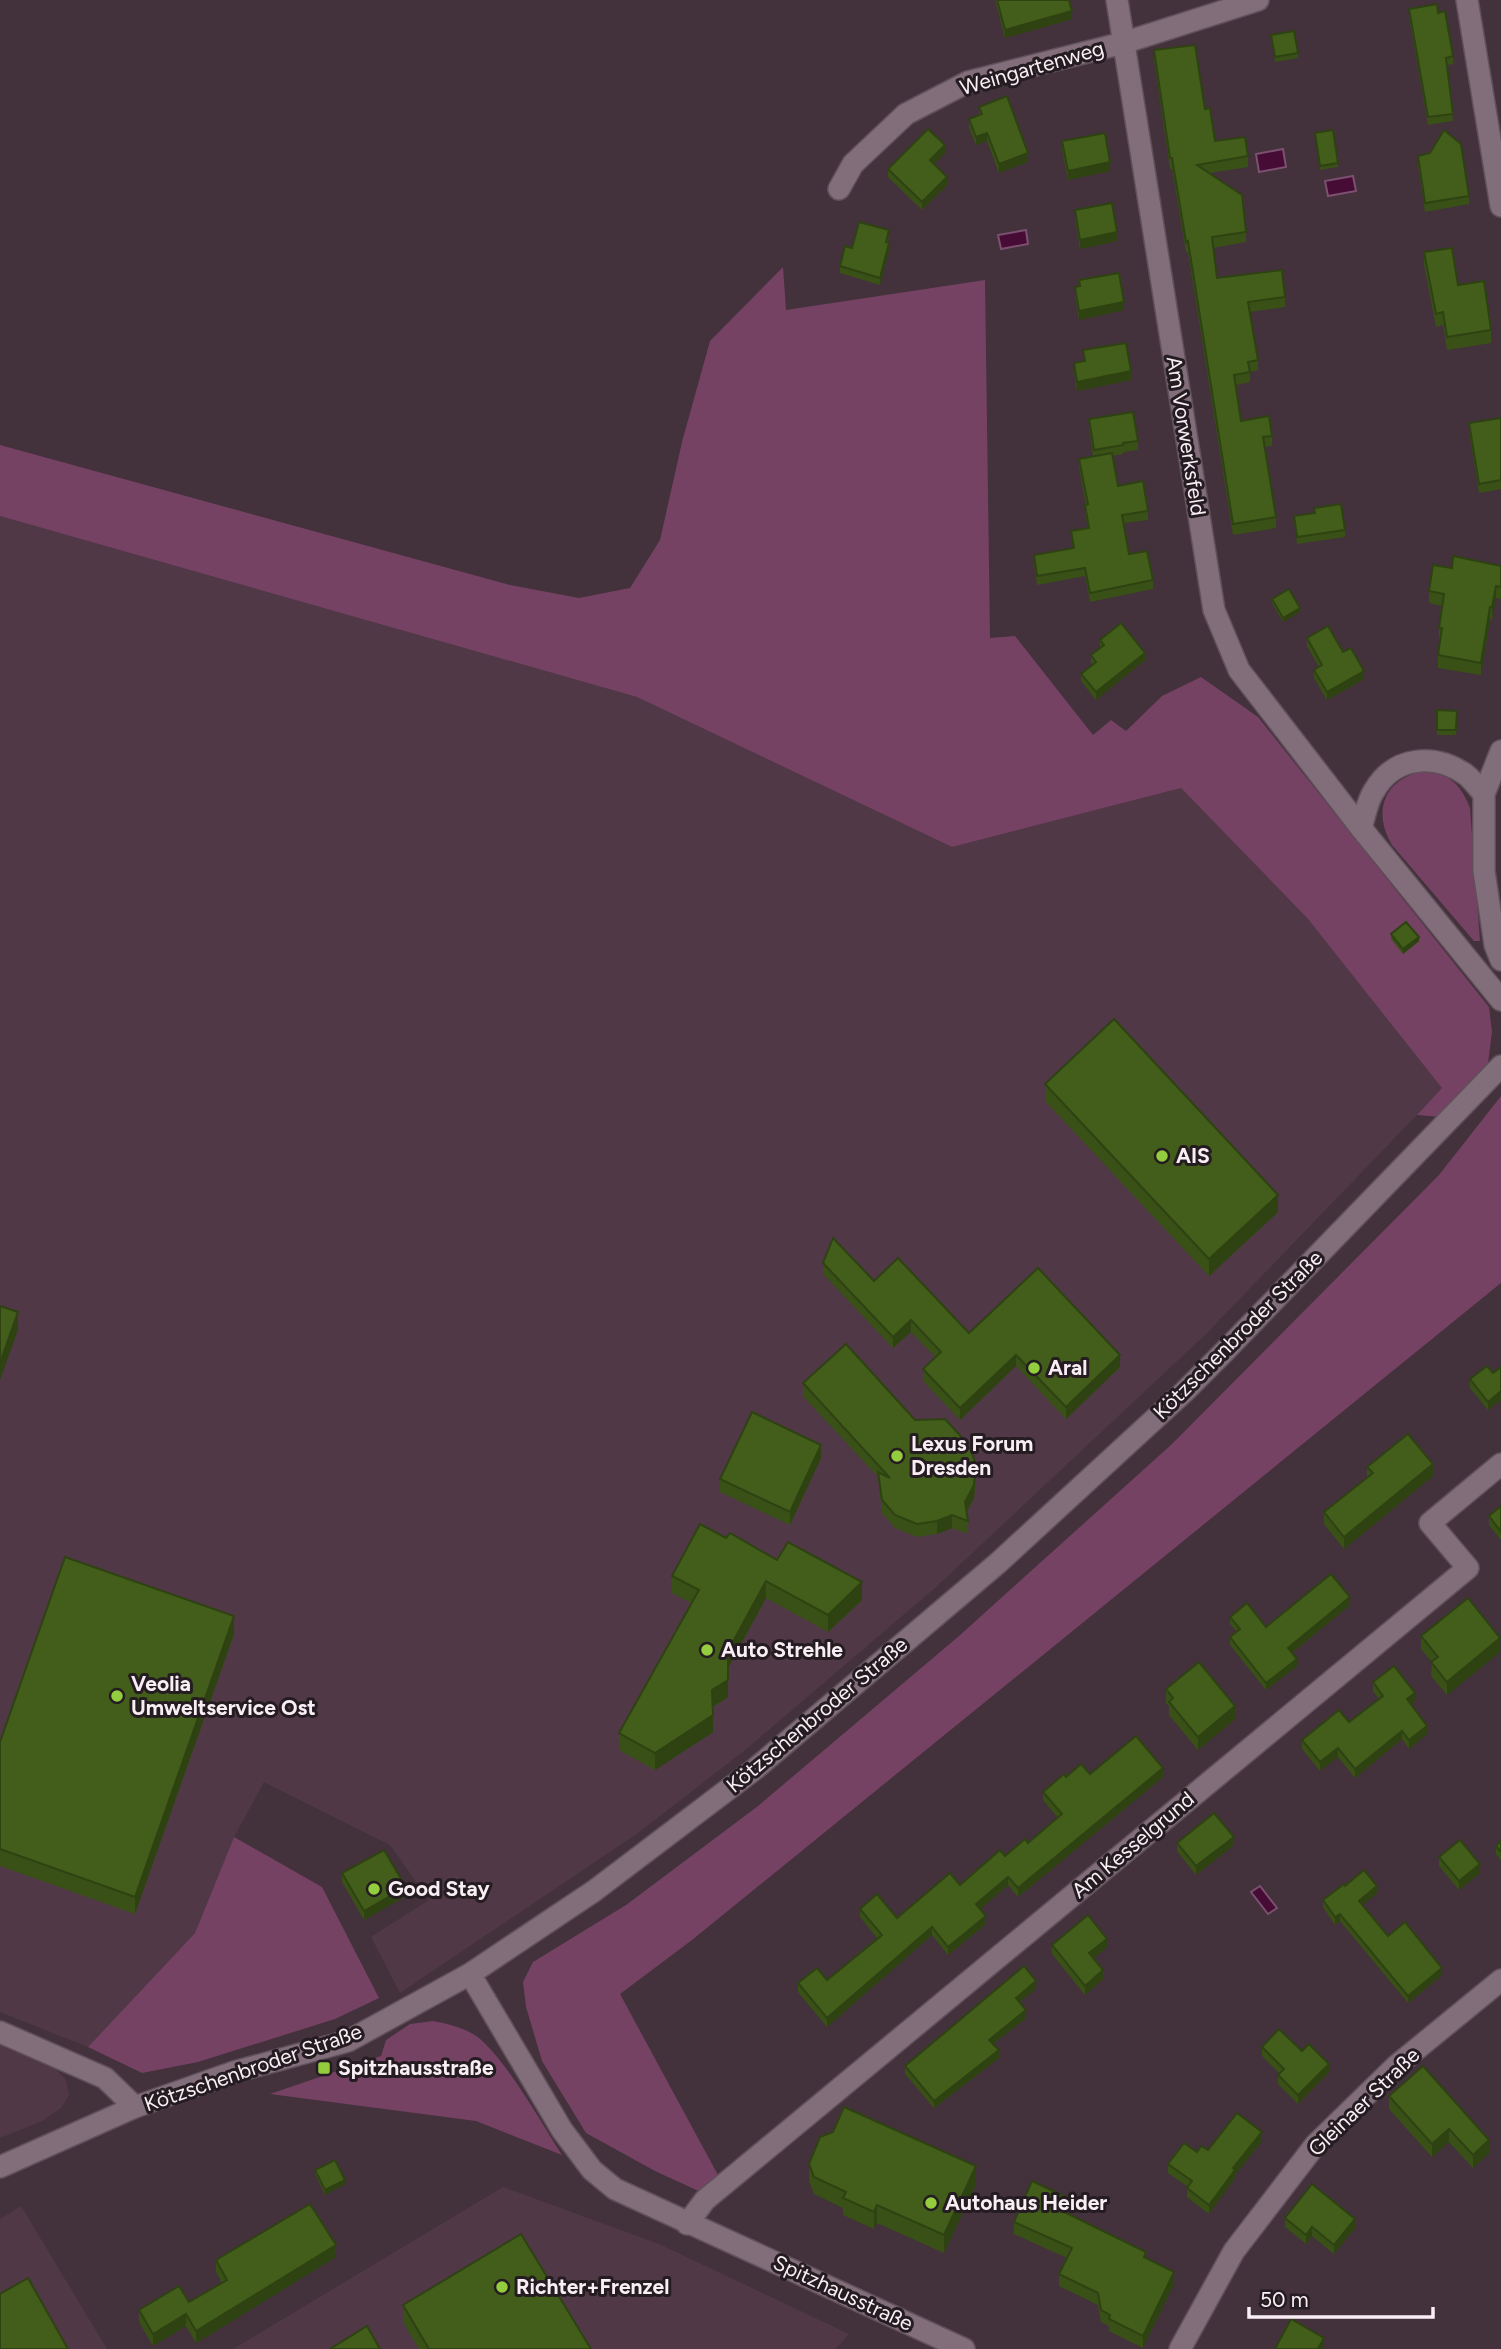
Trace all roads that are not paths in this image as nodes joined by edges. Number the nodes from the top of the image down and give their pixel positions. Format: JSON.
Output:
{"nodes":[{"id":1,"x":1117,"y":0,"type":"edge"},
{"id":2,"x":1258,"y":0,"type":"edge"},
{"id":3,"x":1467,"y":0,"type":"edge"},
{"id":4,"x":1123,"y":43,"type":"junction"},
{"id":5,"x":839,"y":188,"type":"dead end"},
{"id":6,"x":1501,"y":206,"type":"edge"},
{"id":7,"x":1501,"y":751,"type":"edge"},
{"id":8,"x":1484,"y":794,"type":"junction"},
{"id":9,"x":1361,"y":828,"type":"junction"},
{"id":10,"x":1501,"y":960,"type":"edge"},
{"id":11,"x":1501,"y":1000,"type":"edge"},
{"id":12,"x":1501,"y":1066,"type":"edge"},
{"id":13,"x":1501,"y":1464,"type":"edge"},
{"id":14,"x":470,"y":1974,"type":"junction"},
{"id":15,"x":1501,"y":1980,"type":"edge"},
{"id":16,"x":0,"y":2032,"type":"edge"},
{"id":17,"x":135,"y":2107,"type":"junction"},
{"id":18,"x":0,"y":2167,"type":"edge"},
{"id":19,"x":687,"y":2224,"type":"junction"},
{"id":20,"x":964,"y":2349,"type":"edge"},
{"id":21,"x":1180,"y":2349,"type":"edge"}],
"edges":[{"from":1,"to":4,"type":"street","name":"Am Vorwerksfeld"},
{"from":2,"to":4,"type":"street","name":"Weingartenweg"},
{"from":3,"to":6,"type":"street"},
{"from":4,"to":5,"type":"street","name":"Weingartenweg"},
{"from":4,"to":9,"type":"street","name":"Am Vorwerksfeld"},
{"from":7,"to":8,"type":"street"},
{"from":8,"to":9,"type":"street"},
{"from":8,"to":10,"type":"street"},
{"from":9,"to":11,"type":"street","name":"Am Vorwerksfeld"},
{"from":12,"to":14,"type":"street","name":"Kötzschenbroder Straße"},
{"from":13,"to":19,"type":"street","name":"Am Kesselgrund"},
{"from":14,"to":17,"type":"street","name":"Kötzschenbroder Straße"},
{"from":14,"to":19,"type":"street","name":"Spitzhausstraße"},
{"from":15,"to":21,"type":"street","name":"Gleinaer Straße"},
{"from":16,"to":17,"type":"street"},
{"from":17,"to":18,"type":"street","name":"Kötzschenbroder Straße"},
{"from":19,"to":20,"type":"street","name":"Spitzhausstraße"}]}
